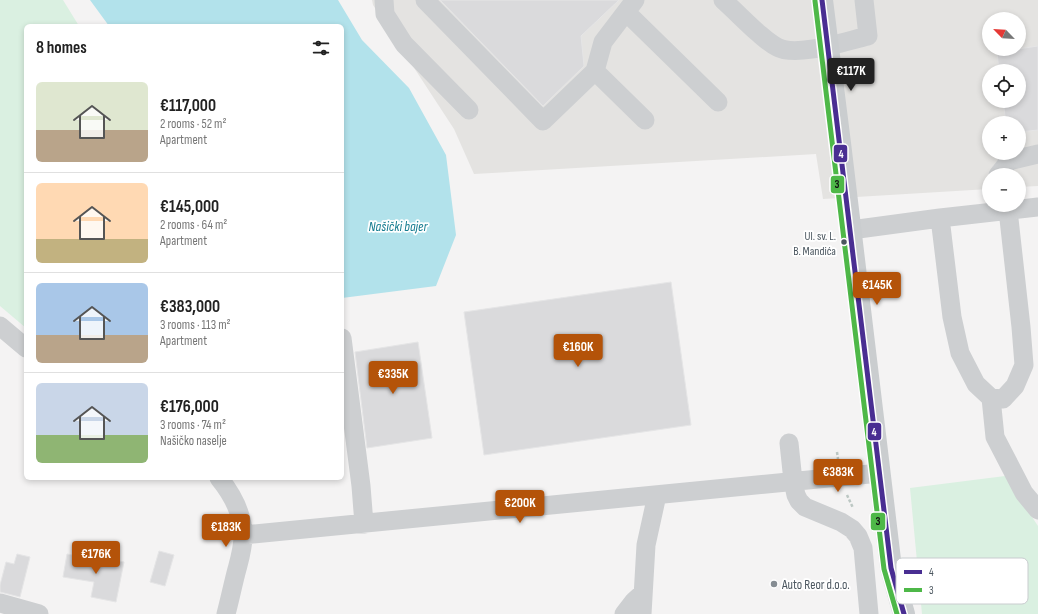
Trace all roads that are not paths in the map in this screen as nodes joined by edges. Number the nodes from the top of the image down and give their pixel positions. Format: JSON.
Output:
{"nodes":[{"id":1,"x":384,"y":0,"type":"edge"},
{"id":2,"x":425,"y":0,"type":"edge"},
{"id":3,"x":723,"y":0,"type":"edge"},
{"id":4,"x":822,"y":0,"type":"edge"},
{"id":5,"x":864,"y":0,"type":"edge"},
{"id":6,"x":631,"y":6,"type":"edge"},
{"id":7,"x":828,"y":46,"type":"junction"},
{"id":8,"x":595,"y":71,"type":"junction"},
{"id":9,"x":718,"y":102,"type":"dead end"},
{"id":10,"x":469,"y":110,"type":"dead end"},
{"id":11,"x":645,"y":120,"type":"dead end"},
{"id":12,"x":1038,"y":154,"type":"edge"},
{"id":13,"x":1004,"y":168,"type":"edge"},
{"id":14,"x":1026,"y":207,"type":"edge"},
{"id":15,"x":1038,"y":207,"type":"edge"},
{"id":16,"x":982,"y":211,"type":"edge"},
{"id":17,"x":1009,"y":212,"type":"edge"},
{"id":18,"x":940,"y":218,"type":"junction"},
{"id":19,"x":851,"y":230,"type":"junction"},
{"id":20,"x":1,"y":330,"type":"edge"},
{"id":21,"x":24,"y":347,"type":"edge"},
{"id":22,"x":344,"y":354,"type":"edge"},
{"id":23,"x":1031,"y":366,"type":"edge"},
{"id":24,"x":991,"y":398,"type":"junction"},
{"id":25,"x":789,"y":443,"type":"dead end"},
{"id":26,"x":880,"y":473,"type":"junction"},
{"id":27,"x":221,"y":480,"type":"edge"},
{"id":28,"x":793,"y":482,"type":"junction"},
{"id":29,"x":657,"y":495,"type":"junction"},
{"id":30,"x":1038,"y":510,"type":"edge"},
{"id":31,"x":364,"y":524,"type":"junction"},
{"id":32,"x":243,"y":535,"type":"junction"},
{"id":33,"x":892,"y":568,"type":"junction"},
{"id":34,"x":896,"y":583,"type":"edge"},
{"id":35,"x":642,"y":593,"type":"junction"},
{"id":36,"x":0,"y":603,"type":"edge"},
{"id":37,"x":901,"y":604,"type":"edge"},
{"id":38,"x":39,"y":614,"type":"edge"},
{"id":39,"x":226,"y":614,"type":"edge"},
{"id":40,"x":624,"y":614,"type":"edge"},
{"id":41,"x":642,"y":614,"type":"edge"},
{"id":42,"x":869,"y":614,"type":"edge"},
{"id":43,"x":888,"y":614,"type":"edge"},
{"id":44,"x":904,"y":614,"type":"edge"}],
"edges":[{"from":1,"to":10,"type":"street"},
{"from":2,"to":8,"type":"street"},
{"from":3,"to":7,"type":"street"},
{"from":4,"to":7,"type":"main road"},
{"from":5,"to":7,"type":"street"},
{"from":6,"to":8,"type":"street"},
{"from":6,"to":9,"type":"street"},
{"from":7,"to":19,"type":"main road"},
{"from":8,"to":11,"type":"street"},
{"from":12,"to":13,"type":"street"},
{"from":14,"to":15,"type":"street"},
{"from":16,"to":18,"type":"street"},
{"from":17,"to":23,"type":"street"},
{"from":18,"to":19,"type":"street"},
{"from":18,"to":24,"type":"street"},
{"from":19,"to":26,"type":"main road"},
{"from":20,"to":21,"type":"street"},
{"from":22,"to":31,"type":"street"},
{"from":23,"to":24,"type":"street"},
{"from":24,"to":30,"type":"street"},
{"from":25,"to":28,"type":"street"},
{"from":26,"to":28,"type":"street"},
{"from":26,"to":33,"type":"main road"},
{"from":27,"to":32,"type":"street"},
{"from":28,"to":29,"type":"street"},
{"from":28,"to":42,"type":"street"},
{"from":29,"to":31,"type":"street"},
{"from":29,"to":35,"type":"street"},
{"from":31,"to":32,"type":"street"},
{"from":32,"to":39,"type":"street"},
{"from":33,"to":34,"type":"main road"},
{"from":33,"to":43,"type":"main road"},
{"from":35,"to":40,"type":"street"},
{"from":35,"to":41,"type":"street"},
{"from":36,"to":38,"type":"street"},
{"from":37,"to":44,"type":"main road"}]}
